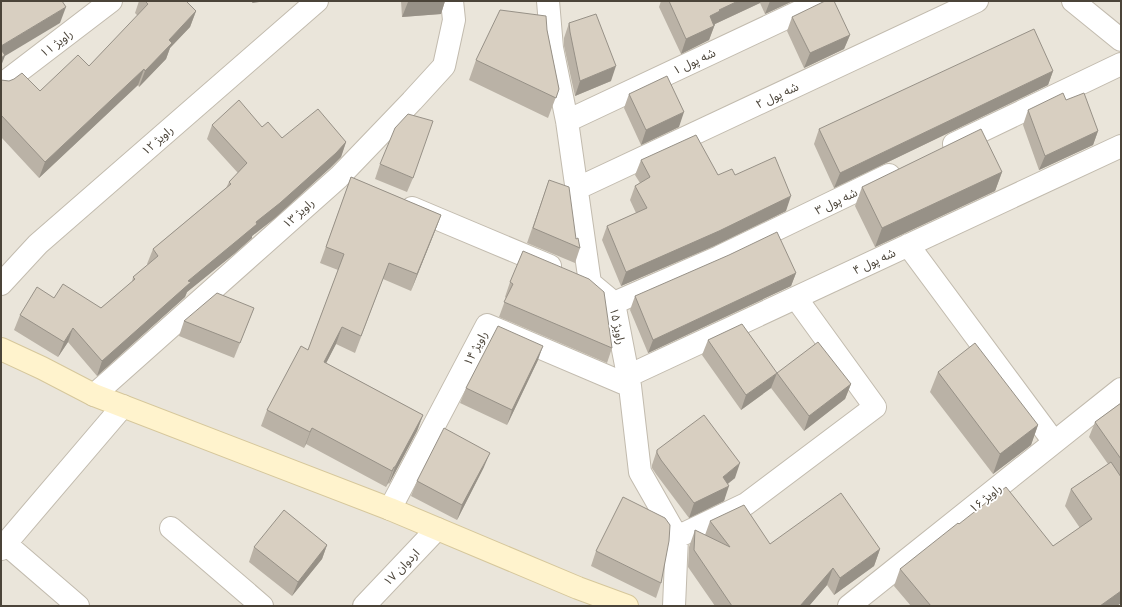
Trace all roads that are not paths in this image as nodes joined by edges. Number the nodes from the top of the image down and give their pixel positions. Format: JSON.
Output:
{"nodes":[{"id":1,"x":111,"y":1,"type":"edge"},
{"id":2,"x":316,"y":1,"type":"edge"},
{"id":3,"x":452,"y":1,"type":"edge"},
{"id":4,"x":548,"y":1,"type":"edge"},
{"id":5,"x":822,"y":1,"type":"edge"},
{"id":6,"x":977,"y":1,"type":"edge"},
{"id":7,"x":1073,"y":1,"type":"edge"},
{"id":8,"x":1121,"y":40,"type":"edge"},
{"id":9,"x":1121,"y":64,"type":"edge"},
{"id":10,"x":1,"y":85,"type":"edge"},
{"id":11,"x":567,"y":121,"type":"junction"},
{"id":12,"x":1121,"y":146,"type":"edge"},
{"id":13,"x":936,"y":153,"type":"edge"},
{"id":14,"x":907,"y":166,"type":"edge"},
{"id":15,"x":339,"y":177,"type":"junction"},
{"id":16,"x":360,"y":186,"type":"edge"},
{"id":17,"x":576,"y":189,"type":"junction"},
{"id":18,"x":396,"y":201,"type":"edge"},
{"id":19,"x":908,"y":245,"type":"junction"},
{"id":20,"x":590,"y":282,"type":"junction"},
{"id":21,"x":1,"y":284,"type":"edge"},
{"id":22,"x":796,"y":298,"type":"junction"},
{"id":23,"x":614,"y":303,"type":"junction"},
{"id":24,"x":1,"y":348,"type":"edge"},
{"id":25,"x":629,"y":381,"type":"junction"},
{"id":26,"x":1121,"y":389,"type":"edge"},
{"id":27,"x":94,"y":395,"type":"junction"},
{"id":28,"x":123,"y":406,"type":"junction"},
{"id":29,"x":1054,"y":442,"type":"junction"},
{"id":30,"x":390,"y":509,"type":"junction"},
{"id":31,"x":171,"y":528,"type":"dead end"},
{"id":32,"x":437,"y":529,"type":"junction"},
{"id":33,"x":677,"y":537,"type":"junction"},
{"id":34,"x":3,"y":546,"type":"edge"},
{"id":35,"x":78,"y":606,"type":"edge"},
{"id":36,"x":262,"y":606,"type":"edge"},
{"id":37,"x":364,"y":606,"type":"edge"},
{"id":38,"x":628,"y":606,"type":"edge"},
{"id":39,"x":674,"y":606,"type":"edge"},
{"id":40,"x":849,"y":606,"type":"edge"}],
"edges":[{"from":1,"to":10,"type":"street","name":"راویژ ۱۱"},
{"from":2,"to":21,"type":"street","name":"راویژ ۱۲"},
{"from":3,"to":15,"type":"street","name":"راویژ ۱۳"},
{"from":4,"to":11,"type":"street"},
{"from":5,"to":11,"type":"street","name":"شه پول ۱"},
{"from":6,"to":17,"type":"street","name":"شه پول ۲"},
{"from":7,"to":8,"type":"street"},
{"from":9,"to":13,"type":"street"},
{"from":11,"to":17,"type":"street"},
{"from":12,"to":19,"type":"street","name":"شه پول ۴"},
{"from":14,"to":23,"type":"street","name":"شه پول ۳"},
{"from":15,"to":16,"type":"street"},
{"from":15,"to":27,"type":"street","name":"راویژ ۱۳"},
{"from":17,"to":20,"type":"street"},
{"from":18,"to":20,"type":"street","name":"راویژ ۱۵"},
{"from":19,"to":22,"type":"street","name":"شه پول ۴"},
{"from":19,"to":29,"type":"street"},
{"from":20,"to":23,"type":"street","name":"راویژ ۱۵"},
{"from":22,"to":25,"type":"street","name":"شه پول ۴"},
{"from":22,"to":33,"type":"street"},
{"from":23,"to":25,"type":"street","name":"راویژ ۱۵"},
{"from":24,"to":27,"type":"street"},
{"from":25,"to":30,"type":"street","name":"راویژ ۱۴"},
{"from":25,"to":33,"type":"street","name":"راویژ ۱۵"},
{"from":26,"to":29,"type":"street","name":"راویژ ۱۶"},
{"from":27,"to":28,"type":"street"},
{"from":28,"to":30,"type":"street"},
{"from":28,"to":34,"type":"street"},
{"from":29,"to":40,"type":"street","name":"راویژ ۱۶"},
{"from":30,"to":32,"type":"street"},
{"from":31,"to":36,"type":"street"},
{"from":32,"to":37,"type":"street","name":"اردوان ۱۷"},
{"from":32,"to":38,"type":"street"},
{"from":33,"to":39,"type":"street"},
{"from":34,"to":35,"type":"street"}]}
